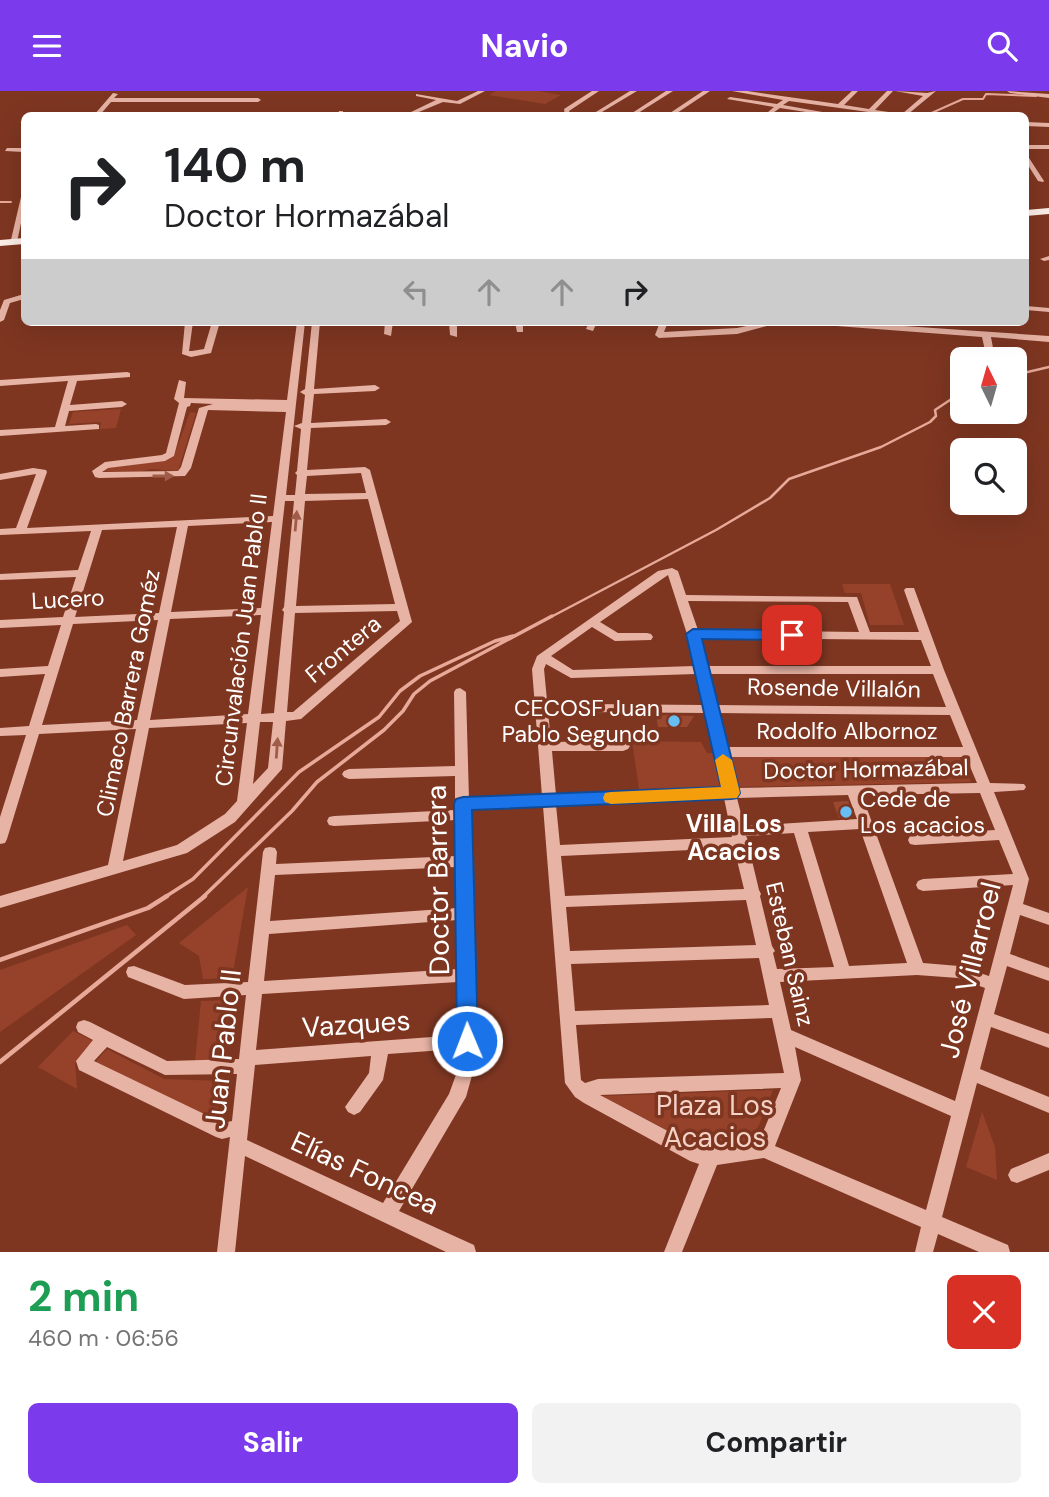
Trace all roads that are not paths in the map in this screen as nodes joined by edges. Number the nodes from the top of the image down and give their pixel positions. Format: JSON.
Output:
{"nodes":[{"id":1,"x":117,"y":91,"type":"edge"},
{"id":2,"x":426,"y":91,"type":"edge"},
{"id":3,"x":474,"y":91,"type":"edge"},
{"id":4,"x":482,"y":91,"type":"edge"},
{"id":5,"x":596,"y":91,"type":"edge"},
{"id":6,"x":634,"y":91,"type":"edge"},
{"id":7,"x":670,"y":91,"type":"edge"},
{"id":8,"x":707,"y":91,"type":"edge"},
{"id":9,"x":738,"y":91,"type":"edge"},
{"id":10,"x":779,"y":91,"type":"edge"},
{"id":11,"x":855,"y":91,"type":"edge"},
{"id":12,"x":890,"y":91,"type":"edge"},
{"id":13,"x":898,"y":91,"type":"edge"},
{"id":14,"x":1010,"y":91,"type":"edge"},
{"id":15,"x":931,"y":93,"type":"edge"},
{"id":16,"x":813,"y":96,"type":"dead end"},
{"id":17,"x":1049,"y":96,"type":"edge"},
{"id":18,"x":421,"y":97,"type":"junction"},
{"id":19,"x":773,"y":97,"type":"junction"},
{"id":20,"x":730,"y":99,"type":"junction"},
{"id":21,"x":787,"y":99,"type":"junction"},
{"id":22,"x":111,"y":100,"type":"junction"},
{"id":23,"x":258,"y":100,"type":"dead end"},
{"id":24,"x":442,"y":100,"type":"junction"},
{"id":25,"x":455,"y":102,"type":"junction"},
{"id":26,"x":806,"y":102,"type":"junction"},
{"id":27,"x":779,"y":106,"type":"junction"},
{"id":28,"x":836,"y":106,"type":"junction"},
{"id":29,"x":425,"y":108,"type":"junction"},
{"id":30,"x":100,"y":112,"type":"edge"},
{"id":31,"x":415,"y":112,"type":"edge"},
{"id":32,"x":567,"y":112,"type":"edge"},
{"id":33,"x":599,"y":112,"type":"edge"},
{"id":34,"x":637,"y":112,"type":"edge"},
{"id":35,"x":675,"y":112,"type":"edge"},
{"id":36,"x":713,"y":112,"type":"edge"},
{"id":37,"x":772,"y":112,"type":"edge"},
{"id":38,"x":813,"y":112,"type":"edge"},
{"id":39,"x":827,"y":112,"type":"edge"},
{"id":40,"x":865,"y":112,"type":"edge"},
{"id":41,"x":906,"y":112,"type":"edge"},
{"id":42,"x":1029,"y":124,"type":"edge"},
{"id":43,"x":1049,"y":125,"type":"edge"},
{"id":44,"x":1029,"y":147,"type":"edge"},
{"id":45,"x":1049,"y":147,"type":"edge"},
{"id":46,"x":21,"y":150,"type":"edge"},
{"id":47,"x":7,"y":151,"type":"dead end"},
{"id":48,"x":1029,"y":162,"type":"edge"},
{"id":49,"x":1030,"y":181,"type":"dead end"},
{"id":50,"x":1045,"y":181,"type":"edge"},
{"id":51,"x":21,"y":210,"type":"edge"},
{"id":52,"x":1049,"y":211,"type":"edge"},
{"id":53,"x":1029,"y":213,"type":"edge"},
{"id":54,"x":21,"y":241,"type":"edge"},
{"id":55,"x":13,"y":242,"type":"junction"},
{"id":56,"x":0,"y":243,"type":"edge"},
{"id":57,"x":21,"y":297,"type":"edge"},
{"id":58,"x":3,"y":303,"type":"edge"},
{"id":59,"x":1029,"y":308,"type":"edge"},
{"id":60,"x":1049,"y":310,"type":"edge"},
{"id":61,"x":0,"y":320,"type":"edge"},
{"id":62,"x":188,"y":326,"type":"edge"},
{"id":63,"x":215,"y":326,"type":"edge"},
{"id":64,"x":301,"y":326,"type":"edge"},
{"id":65,"x":316,"y":326,"type":"edge"},
{"id":66,"x":389,"y":326,"type":"edge"},
{"id":67,"x":453,"y":326,"type":"edge"},
{"id":68,"x":662,"y":326,"type":"edge"},
{"id":69,"x":760,"y":326,"type":"edge"},
{"id":70,"x":862,"y":326,"type":"edge"},
{"id":71,"x":935,"y":326,"type":"edge"},
{"id":72,"x":940,"y":332,"type":"junction"},
{"id":73,"x":388,"y":334,"type":"dead end"},
{"id":74,"x":454,"y":335,"type":"dead end"},
{"id":75,"x":986,"y":335,"type":"junction"},
{"id":76,"x":1049,"y":339,"type":"edge"},
{"id":77,"x":988,"y":347,"type":"edge"},
{"id":78,"x":127,"y":375,"type":"dead end"},
{"id":79,"x":73,"y":378,"type":"junction"},
{"id":80,"x":181,"y":382,"type":"dead end"},
{"id":81,"x":0,"y":383,"type":"edge"},
{"id":82,"x":375,"y":388,"type":"dead end"},
{"id":83,"x":311,"y":392,"type":"junction"},
{"id":84,"x":292,"y":402,"type":"junction"},
{"id":85,"x":184,"y":403,"type":"junction"},
{"id":86,"x":122,"y":404,"type":"dead end"},
{"id":87,"x":65,"y":408,"type":"junction"},
{"id":88,"x":204,"y":409,"type":"junction"},
{"id":89,"x":386,"y":422,"type":"dead end"},
{"id":90,"x":289,"y":426,"type":"junction"},
{"id":91,"x":307,"y":426,"type":"junction"},
{"id":92,"x":96,"y":427,"type":"dead end"},
{"id":93,"x":59,"y":429,"type":"junction"},
{"id":94,"x":0,"y":433,"type":"edge"},
{"id":95,"x":300,"y":473,"type":"junction"},
{"id":96,"x":0,"y":477,"type":"edge"},
{"id":97,"x":372,"y":496,"type":"junction"},
{"id":98,"x":279,"y":498,"type":"junction"},
{"id":99,"x":298,"y":498,"type":"junction"},
{"id":100,"x":276,"y":519,"type":"junction"},
{"id":101,"x":183,"y":524,"type":"junction"},
{"id":102,"x":97,"y":528,"type":"junction"},
{"id":103,"x":20,"y":531,"type":"junction"},
{"id":104,"x":0,"y":532,"type":"edge"},
{"id":105,"x":83,"y":573,"type":"junction"},
{"id":106,"x":0,"y":577,"type":"edge"},
{"id":107,"x":909,"y":590,"type":"dead end"},
{"id":108,"x":683,"y":598,"type":"junction"},
{"id":109,"x":402,"y":607,"type":"junction"},
{"id":110,"x":288,"y":610,"type":"junction"},
{"id":111,"x":265,"y":611,"type":"junction"},
{"id":112,"x":164,"y":616,"type":"junction"},
{"id":113,"x":68,"y":620,"type":"junction"},
{"id":114,"x":592,"y":622,"type":"junction"},
{"id":115,"x":0,"y":624,"type":"edge"},
{"id":116,"x":693,"y":634,"type":"junction"},
{"id":117,"x":866,"y":636,"type":"junction"},
{"id":118,"x":927,"y":636,"type":"junction"},
{"id":119,"x":646,"y":637,"type":"dead end"},
{"id":120,"x":543,"y":656,"type":"junction"},
{"id":121,"x":51,"y":670,"type":"junction"},
{"id":122,"x":702,"y":670,"type":"junction"},
{"id":123,"x":938,"y":670,"type":"junction"},
{"id":124,"x":0,"y":673,"type":"edge"},
{"id":125,"x":460,"y":692,"type":"dead end"},
{"id":126,"x":711,"y":708,"type":"junction"},
{"id":127,"x":587,"y":709,"type":"dead end"},
{"id":128,"x":955,"y":711,"type":"junction"},
{"id":129,"x":278,"y":717,"type":"junction"},
{"id":130,"x":258,"y":718,"type":"junction"},
{"id":131,"x":143,"y":724,"type":"junction"},
{"id":132,"x":33,"y":730,"type":"junction"},
{"id":133,"x":0,"y":732,"type":"edge"},
{"id":134,"x":623,"y":746,"type":"dead end"},
{"id":135,"x":544,"y":747,"type":"junction"},
{"id":136,"x":721,"y":752,"type":"junction"},
{"id":137,"x":972,"y":752,"type":"junction"},
{"id":138,"x":462,"y":771,"type":"junction"},
{"id":139,"x":349,"y":774,"type":"dead end"},
{"id":140,"x":987,"y":787,"type":"junction"},
{"id":141,"x":1019,"y":787,"type":"dead end"},
{"id":142,"x":853,"y":790,"type":"junction"},
{"id":143,"x":731,"y":793,"type":"junction"},
{"id":144,"x":6,"y":798,"type":"edge"},
{"id":145,"x":549,"y":801,"type":"junction"},
{"id":146,"x":244,"y":804,"type":"junction"},
{"id":147,"x":463,"y":809,"type":"junction"},
{"id":148,"x":334,"y":821,"type":"dead end"},
{"id":149,"x":864,"y":824,"type":"junction"},
{"id":150,"x":800,"y":828,"type":"junction"},
{"id":151,"x":1003,"y":835,"type":"junction"},
{"id":152,"x":741,"y":837,"type":"junction"},
{"id":153,"x":0,"y":839,"type":"edge"},
{"id":154,"x":915,"y":840,"type":"dead end"},
{"id":155,"x":553,"y":851,"type":"junction"},
{"id":156,"x":270,"y":852,"type":"dead end"},
{"id":157,"x":464,"y":861,"type":"junction"},
{"id":158,"x":114,"y":869,"type":"junction"},
{"id":159,"x":268,"y":870,"type":"junction"},
{"id":160,"x":1022,"y":879,"type":"junction"},
{"id":161,"x":923,"y":885,"type":"dead end"},
{"id":162,"x":754,"y":894,"type":"junction"},
{"id":163,"x":0,"y":902,"type":"edge"},
{"id":164,"x":557,"y":902,"type":"junction"},
{"id":165,"x":1015,"y":907,"type":"junction"},
{"id":166,"x":465,"y":913,"type":"junction"},
{"id":167,"x":1049,"y":919,"type":"edge"},
{"id":168,"x":262,"y":928,"type":"junction"},
{"id":169,"x":767,"y":951,"type":"junction"},
{"id":170,"x":1002,"y":957,"type":"junction"},
{"id":171,"x":561,"y":958,"type":"junction"},
{"id":172,"x":916,"y":969,"type":"junction"},
{"id":173,"x":134,"y":972,"type":"dead end"},
{"id":174,"x":843,"y":972,"type":"junction"},
{"id":175,"x":466,"y":975,"type":"junction"},
{"id":176,"x":1049,"y":975,"type":"edge"},
{"id":177,"x":772,"y":977,"type":"junction"},
{"id":178,"x":994,"y":985,"type":"junction"},
{"id":179,"x":256,"y":987,"type":"junction"},
{"id":180,"x":780,"y":1011,"type":"junction"},
{"id":181,"x":566,"y":1018,"type":"junction"},
{"id":182,"x":985,"y":1018,"type":"junction"},
{"id":183,"x":84,"y":1027,"type":"dead end"},
{"id":184,"x":785,"y":1035,"type":"junction"},
{"id":185,"x":105,"y":1038,"type":"junction"},
{"id":186,"x":467,"y":1041,"type":"junction"},
{"id":187,"x":1049,"y":1041,"type":"edge"},
{"id":188,"x":380,"y":1049,"type":"junction"},
{"id":189,"x":248,"y":1062,"type":"junction"},
{"id":190,"x":971,"y":1073,"type":"junction"},
{"id":191,"x":793,"y":1080,"type":"junction"},
{"id":192,"x":581,"y":1092,"type":"junction"},
{"id":193,"x":1049,"y":1105,"type":"edge"},
{"id":194,"x":354,"y":1107,"type":"dead end"},
{"id":195,"x":961,"y":1112,"type":"junction"},
{"id":196,"x":239,"y":1136,"type":"junction"},
{"id":197,"x":765,"y":1150,"type":"junction"},
{"id":198,"x":710,"y":1159,"type":"junction"},
{"id":199,"x":1049,"y":1161,"type":"edge"},
{"id":200,"x":1017,"y":1175,"type":"dead end"},
{"id":201,"x":387,"y":1214,"type":"junction"},
{"id":202,"x":932,"y":1222,"type":"junction"},
{"id":203,"x":226,"y":1252,"type":"edge"},
{"id":204,"x":467,"y":1252,"type":"edge"},
{"id":205,"x":674,"y":1252,"type":"edge"},
{"id":206,"x":924,"y":1252,"type":"edge"},
{"id":207,"x":1001,"y":1252,"type":"edge"}],
"edges":[{"from":1,"to":22,"type":"street"},
{"from":2,"to":18,"type":"street"},
{"from":3,"to":25,"type":"street"},
{"from":4,"to":25,"type":"street"},
{"from":5,"to":32,"type":"street"},
{"from":6,"to":33,"type":"street"},
{"from":7,"to":34,"type":"street"},
{"from":8,"to":35,"type":"street"},
{"from":9,"to":19,"type":"street"},
{"from":9,"to":20,"type":"street"},
{"from":10,"to":19,"type":"street"},
{"from":11,"to":28,"type":"street"},
{"from":12,"to":40,"type":"street"},
{"from":13,"to":15,"type":"street"},
{"from":14,"to":17,"type":"street"},
{"from":15,"to":41,"type":"street"},
{"from":16,"to":26,"type":"street"},
{"from":18,"to":24,"type":"street"},
{"from":18,"to":29,"type":"street"},
{"from":19,"to":21,"type":"street"},
{"from":20,"to":27,"type":"street"},
{"from":20,"to":36,"type":"street"},
{"from":21,"to":26,"type":"street"},
{"from":21,"to":27,"type":"street"},
{"from":22,"to":23,"type":"street"},
{"from":22,"to":30,"type":"street"},
{"from":24,"to":25,"type":"street"},
{"from":24,"to":29,"type":"street"},
{"from":26,"to":28,"type":"street"},
{"from":27,"to":37,"type":"street"},
{"from":27,"to":38,"type":"street"},
{"from":28,"to":39,"type":"street"},
{"from":28,"to":40,"type":"street"},
{"from":29,"to":31,"type":"street"},
{"from":42,"to":43,"type":"street"},
{"from":44,"to":45,"type":"street"},
{"from":46,"to":47,"type":"street"},
{"from":48,"to":50,"type":"street"},
{"from":49,"to":50,"type":"street"},
{"from":51,"to":55,"type":"street"},
{"from":52,"to":53,"type":"main road"},
{"from":54,"to":55,"type":"main road"},
{"from":55,"to":56,"type":"main road"},
{"from":57,"to":58,"type":"street"},
{"from":58,"to":61,"type":"street"},
{"from":59,"to":60,"type":"street"},
{"from":62,"to":63,"type":"street"},
{"from":64,"to":84,"type":"street","name":"Circunvalación Juan Pablo II"},
{"from":65,"to":83,"type":"street","name":"Circunvalación Juan Pablo II"},
{"from":66,"to":73,"type":"street"},
{"from":67,"to":74,"type":"street"},
{"from":68,"to":69,"type":"street"},
{"from":70,"to":72,"type":"street"},
{"from":71,"to":72,"type":"street"},
{"from":72,"to":75,"type":"street"},
{"from":75,"to":76,"type":"street"},
{"from":75,"to":77,"type":"street"},
{"from":78,"to":79,"type":"street"},
{"from":79,"to":81,"type":"street"},
{"from":79,"to":87,"type":"street"},
{"from":80,"to":85,"type":"street"},
{"from":82,"to":83,"type":"street"},
{"from":83,"to":84,"type":"street"},
{"from":83,"to":91,"type":"street","name":"Circunvalación Juan Pablo II"},
{"from":84,"to":85,"type":"street"},
{"from":84,"to":88,"type":"street"},
{"from":84,"to":90,"type":"street","name":"Circunvalación Juan Pablo II"},
{"from":85,"to":88,"type":"street"},
{"from":85,"to":88,"type":"street","one_way":true},
{"from":86,"to":87,"type":"street"},
{"from":87,"to":93,"type":"street"},
{"from":89,"to":91,"type":"street"},
{"from":90,"to":91,"type":"street"},
{"from":90,"to":98,"type":"street","name":"Circunvalación Juan Pablo II"},
{"from":91,"to":95,"type":"street","name":"Circunvalación Juan Pablo II"},
{"from":92,"to":93,"type":"street"},
{"from":93,"to":94,"type":"street"},
{"from":95,"to":97,"type":"street","name":"Frontera"},
{"from":95,"to":99,"type":"street","name":"Circunvalación Juan Pablo II"},
{"from":96,"to":103,"type":"street"},
{"from":97,"to":99,"type":"street"},
{"from":97,"to":109,"type":"street","name":"Frontera"},
{"from":98,"to":99,"type":"street"},
{"from":98,"to":100,"type":"street","name":"Circunvalación Juan Pablo II"},
{"from":110,"to":99,"type":"street","name":"Circunvalación Juan Pablo II","one_way":true},
{"from":100,"to":101,"type":"street"},
{"from":100,"to":111,"type":"street","name":"Circunvalación Juan Pablo II"},
{"from":101,"to":102,"type":"street"},
{"from":101,"to":112,"type":"street","name":"Climaco Barrera Goméz"},
{"from":102,"to":103,"type":"street"},
{"from":102,"to":105,"type":"street"},
{"from":103,"to":104,"type":"street"},
{"from":105,"to":106,"type":"street"},
{"from":105,"to":113,"type":"street"},
{"from":107,"to":118,"type":"street","name":"José Villarroel"},
{"from":108,"to":114,"type":"street","name":"Esteban Sainz"},
{"from":108,"to":116,"type":"street","name":"Esteban Sainz"},
{"from":108,"to":117,"type":"street"},
{"from":109,"to":110,"type":"street"},
{"from":109,"to":129,"type":"street","name":"Frontera"},
{"from":110,"to":129,"type":"street","name":"Circunvalación Juan Pablo II"},
{"from":111,"to":112,"type":"street","name":"Lucero"},
{"from":111,"to":130,"type":"street","name":"Circunvalación Juan Pablo II"},
{"from":112,"to":113,"type":"street","name":"Lucero"},
{"from":112,"to":131,"type":"street","name":"Climaco Barrera Goméz"},
{"from":113,"to":115,"type":"street","name":"Lucero"},
{"from":113,"to":121,"type":"street"},
{"from":114,"to":119,"type":"street"},
{"from":114,"to":120,"type":"street"},
{"from":116,"to":117,"type":"street"},
{"from":116,"to":122,"type":"street","name":"Esteban Sainz"},
{"from":117,"to":118,"type":"street"},
{"from":118,"to":123,"type":"street","name":"José Villarroel"},
{"from":120,"to":122,"type":"street"},
{"from":120,"to":135,"type":"street"},
{"from":121,"to":124,"type":"street"},
{"from":121,"to":132,"type":"street"},
{"from":122,"to":123,"type":"street"},
{"from":122,"to":126,"type":"street","name":"Esteban Sainz"},
{"from":123,"to":128,"type":"street","name":"José Villarroel"},
{"from":125,"to":138,"type":"street","name":"Doctor Barrera"},
{"from":126,"to":127,"type":"street","name":"Rosende Villalón"},
{"from":126,"to":128,"type":"street","name":"Rosende Villalón"},
{"from":126,"to":136,"type":"street","name":"Esteban Sainz"},
{"from":128,"to":137,"type":"street","name":"José Villarroel"},
{"from":129,"to":130,"type":"street","name":"Frontera"},
{"from":146,"to":129,"type":"street","name":"Circunvalación Juan Pablo II","one_way":true},
{"from":130,"to":131,"type":"street","name":"Frontera"},
{"from":130,"to":146,"type":"street","name":"Circunvalación Juan Pablo II"},
{"from":131,"to":132,"type":"street","name":"Frontera"},
{"from":131,"to":158,"type":"street","name":"Climaco Barrera Goméz"},
{"from":132,"to":133,"type":"street","name":"Frontera"},
{"from":132,"to":144,"type":"street"},
{"from":134,"to":135,"type":"street"},
{"from":135,"to":145,"type":"street"},
{"from":136,"to":137,"type":"street","name":"Rodolfo Albornoz"},
{"from":136,"to":143,"type":"street","name":"Esteban Sainz"},
{"from":137,"to":140,"type":"street","name":"José Villarroel"},
{"from":138,"to":139,"type":"street"},
{"from":138,"to":147,"type":"street","name":"Doctor Barrera"},
{"from":140,"to":141,"type":"street","name":"Doctor Hormazábal"},
{"from":140,"to":142,"type":"street","name":"Doctor Hormazábal"},
{"from":140,"to":151,"type":"street","name":"José Villarroel"},
{"from":142,"to":143,"type":"street","name":"Doctor Hormazábal"},
{"from":142,"to":149,"type":"street"},
{"from":143,"to":145,"type":"street","name":"Doctor Hormazábal"},
{"from":143,"to":152,"type":"street","name":"Esteban Sainz"},
{"from":144,"to":153,"type":"street"},
{"from":145,"to":147,"type":"street","name":"Doctor Hormazábal"},
{"from":145,"to":155,"type":"street"},
{"from":146,"to":158,"type":"street"},
{"from":147,"to":148,"type":"street","name":"Doctor Hormazábal"},
{"from":147,"to":157,"type":"street","name":"Doctor Barrera"},
{"from":149,"to":150,"type":"street"},
{"from":149,"to":172,"type":"street"},
{"from":150,"to":152,"type":"street"},
{"from":150,"to":174,"type":"street"},
{"from":151,"to":154,"type":"street"},
{"from":151,"to":160,"type":"street","name":"José Villarroel"},
{"from":152,"to":155,"type":"street"},
{"from":152,"to":162,"type":"street","name":"Esteban Sainz"},
{"from":155,"to":164,"type":"street"},
{"from":156,"to":159,"type":"street","name":"Juan Pablo II"},
{"from":157,"to":159,"type":"street"},
{"from":157,"to":166,"type":"street","name":"Doctor Barrera"},
{"from":158,"to":163,"type":"street"},
{"from":159,"to":168,"type":"street","name":"Juan Pablo II"},
{"from":160,"to":161,"type":"street"},
{"from":160,"to":165,"type":"street","name":"José Villarroel"},
{"from":162,"to":164,"type":"street"},
{"from":162,"to":169,"type":"street","name":"Esteban Sainz"},
{"from":164,"to":171,"type":"street"},
{"from":165,"to":167,"type":"street"},
{"from":165,"to":170,"type":"street","name":"José Villarroel"},
{"from":166,"to":168,"type":"street"},
{"from":166,"to":175,"type":"street","name":"Doctor Barrera"},
{"from":168,"to":179,"type":"street","name":"Juan Pablo II"},
{"from":169,"to":171,"type":"street"},
{"from":169,"to":177,"type":"street","name":"Esteban Sainz"},
{"from":170,"to":176,"type":"street"},
{"from":170,"to":178,"type":"street","name":"José Villarroel"},
{"from":171,"to":181,"type":"street"},
{"from":172,"to":174,"type":"street"},
{"from":172,"to":178,"type":"street"},
{"from":173,"to":179,"type":"street"},
{"from":174,"to":177,"type":"street"},
{"from":175,"to":179,"type":"street"},
{"from":175,"to":186,"type":"street","name":"Doctor Barrera"},
{"from":177,"to":180,"type":"street","name":"Esteban Sainz"},
{"from":178,"to":182,"type":"street","name":"José Villarroel"},
{"from":179,"to":189,"type":"street","name":"Juan Pablo II"},
{"from":180,"to":181,"type":"street"},
{"from":180,"to":184,"type":"street","name":"Esteban Sainz"},
{"from":181,"to":192,"type":"street"},
{"from":182,"to":187,"type":"street"},
{"from":182,"to":190,"type":"street","name":"José Villarroel"},
{"from":183,"to":185,"type":"street","name":"Vazques"},
{"from":184,"to":191,"type":"street","name":"Esteban Sainz"},
{"from":184,"to":195,"type":"street"},
{"from":185,"to":189,"type":"street","name":"Vazques"},
{"from":185,"to":196,"type":"street","name":"Elías Foncea"},
{"from":186,"to":188,"type":"street","name":"Vazques"},
{"from":186,"to":201,"type":"street","name":"Doctor Barrera"},
{"from":188,"to":189,"type":"street","name":"Vazques"},
{"from":188,"to":194,"type":"street"},
{"from":189,"to":196,"type":"street","name":"Juan Pablo II"},
{"from":190,"to":193,"type":"street"},
{"from":190,"to":195,"type":"street","name":"José Villarroel"},
{"from":191,"to":192,"type":"street"},
{"from":191,"to":197,"type":"street"},
{"from":192,"to":198,"type":"street"},
{"from":195,"to":202,"type":"street","name":"José Villarroel"},
{"from":196,"to":201,"type":"street","name":"Elías Foncea"},
{"from":196,"to":203,"type":"street","name":"Juan Pablo II"},
{"from":197,"to":198,"type":"street"},
{"from":197,"to":202,"type":"street"},
{"from":198,"to":205,"type":"street"},
{"from":199,"to":200,"type":"street"},
{"from":201,"to":204,"type":"street","name":"Elías Foncea"},
{"from":202,"to":206,"type":"street","name":"José Villarroel"},
{"from":202,"to":207,"type":"street"}]}
